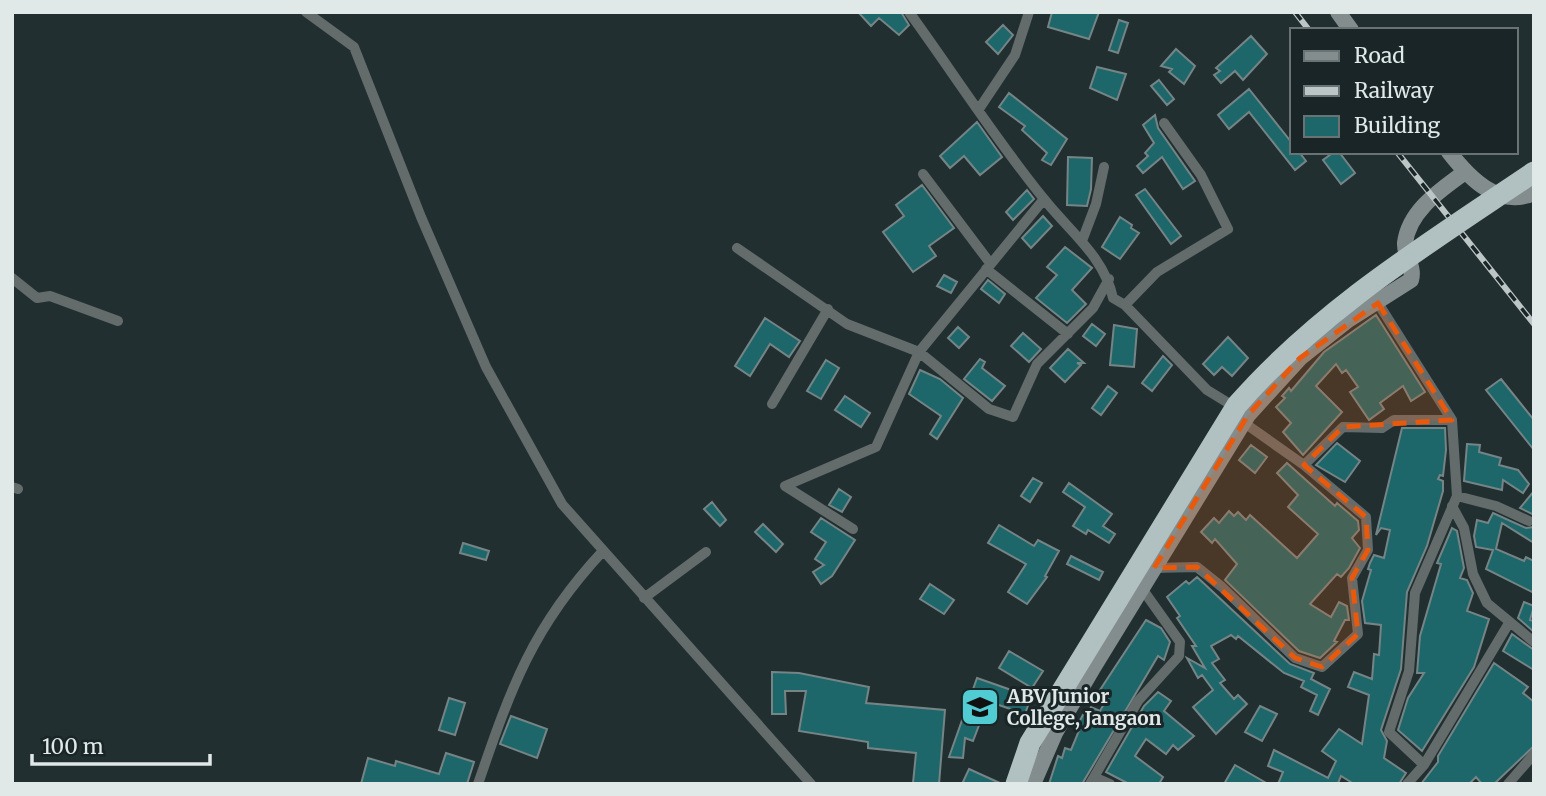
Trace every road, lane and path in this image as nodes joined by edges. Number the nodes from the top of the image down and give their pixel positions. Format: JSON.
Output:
{"nodes":[{"id":1,"x":306,"y":12,"type":"edge"},
{"id":2,"x":909,"y":12,"type":"edge"},
{"id":3,"x":1028,"y":12,"type":"edge"},
{"id":4,"x":1338,"y":12,"type":"edge"},
{"id":5,"x":1350,"y":28,"type":"edge"},
{"id":6,"x":979,"y":110,"type":"junction"},
{"id":7,"x":1164,"y":123,"type":"dead end"},
{"id":8,"x":1451,"y":154,"type":"edge"},
{"id":9,"x":1104,"y":167,"type":"dead end"},
{"id":10,"x":1465,"y":172,"type":"junction"},
{"id":11,"x":1534,"y":172,"type":"edge"},
{"id":12,"x":923,"y":174,"type":"dead end"},
{"id":13,"x":1534,"y":193,"type":"edge"},
{"id":14,"x":1044,"y":199,"type":"junction"},
{"id":15,"x":1082,"y":240,"type":"junction"},
{"id":16,"x":737,"y":248,"type":"dead end"},
{"id":17,"x":988,"y":266,"type":"junction"},
{"id":18,"x":12,"y":278,"type":"edge"},
{"id":19,"x":1109,"y":279,"type":"junction"},
{"id":20,"x":1378,"y":303,"type":"junction"},
{"id":21,"x":1125,"y":305,"type":"junction"},
{"id":22,"x":828,"y":309,"type":"junction"},
{"id":23,"x":118,"y":321,"type":"dead end"},
{"id":24,"x":1068,"y":334,"type":"junction"},
{"id":25,"x":919,"y":352,"type":"junction"},
{"id":26,"x":772,"y":404,"type":"dead end"},
{"id":27,"x":1246,"y":419,"type":"junction"},
{"id":28,"x":1452,"y":420,"type":"junction"},
{"id":29,"x":1304,"y":465,"type":"junction"},
{"id":30,"x":1454,"y":501,"type":"junction"},
{"id":31,"x":1530,"y":521,"type":"dead end"},
{"id":32,"x":852,"y":529,"type":"dead end"},
{"id":33,"x":603,"y":551,"type":"junction"},
{"id":34,"x":706,"y":552,"type":"dead end"},
{"id":35,"x":1154,"y":568,"type":"junction"},
{"id":36,"x":1143,"y":590,"type":"junction"},
{"id":37,"x":644,"y":598,"type":"junction"},
{"id":38,"x":1509,"y":623,"type":"junction"},
{"id":39,"x":1534,"y":642,"type":"edge"},
{"id":40,"x":1534,"y":754,"type":"edge"},
{"id":41,"x":1424,"y":765,"type":"junction"},
{"id":42,"x":1092,"y":780,"type":"edge"},
{"id":43,"x":478,"y":784,"type":"edge"},
{"id":44,"x":811,"y":784,"type":"edge"},
{"id":45,"x":1016,"y":784,"type":"edge"},
{"id":46,"x":1033,"y":784,"type":"edge"},
{"id":47,"x":1110,"y":784,"type":"edge"},
{"id":48,"x":1407,"y":784,"type":"edge"},
{"id":49,"x":1508,"y":784,"type":"edge"}],
"edges":[{"from":1,"to":33,"type":"street"},
{"from":2,"to":6,"type":"street"},
{"from":3,"to":6,"type":"street"},
{"from":4,"to":5,"type":"street"},
{"from":6,"to":14,"type":"street"},
{"from":7,"to":21,"type":"street"},
{"from":8,"to":10,"type":"street"},
{"from":9,"to":15,"type":"street"},
{"from":10,"to":13,"type":"street"},
{"from":10,"to":20,"type":"street"},
{"from":11,"to":45,"type":"highway","bridge":true},
{"from":12,"to":17,"type":"street"},
{"from":14,"to":15,"type":"street"},
{"from":14,"to":17,"type":"street"},
{"from":15,"to":19,"type":"street"},
{"from":16,"to":22,"type":"street"},
{"from":17,"to":24,"type":"street"},
{"from":17,"to":25,"type":"street"},
{"from":18,"to":23,"type":"street"},
{"from":19,"to":21,"type":"street"},
{"from":19,"to":24,"type":"street"},
{"from":20,"to":27,"type":"street"},
{"from":20,"to":28,"type":"street"},
{"from":21,"to":27,"type":"street"},
{"from":22,"to":25,"type":"street"},
{"from":22,"to":26,"type":"street"},
{"from":24,"to":25,"type":"street"},
{"from":25,"to":32,"type":"street"},
{"from":27,"to":29,"type":"street"},
{"from":27,"to":35,"type":"street"},
{"from":28,"to":29,"type":"street"},
{"from":28,"to":30,"type":"street"},
{"from":29,"to":35,"type":"street"},
{"from":30,"to":31,"type":"street"},
{"from":30,"to":38,"type":"street"},
{"from":30,"to":41,"type":"street"},
{"from":33,"to":37,"type":"street"},
{"from":33,"to":43,"type":"street"},
{"from":34,"to":37,"type":"street"},
{"from":35,"to":36,"type":"street"},
{"from":36,"to":42,"type":"street"},
{"from":36,"to":46,"type":"street"},
{"from":37,"to":44,"type":"street"},
{"from":38,"to":39,"type":"street"},
{"from":38,"to":41,"type":"street"},
{"from":40,"to":49,"type":"street"},
{"from":41,"to":48,"type":"street"},
{"from":42,"to":47,"type":"street"}]}
